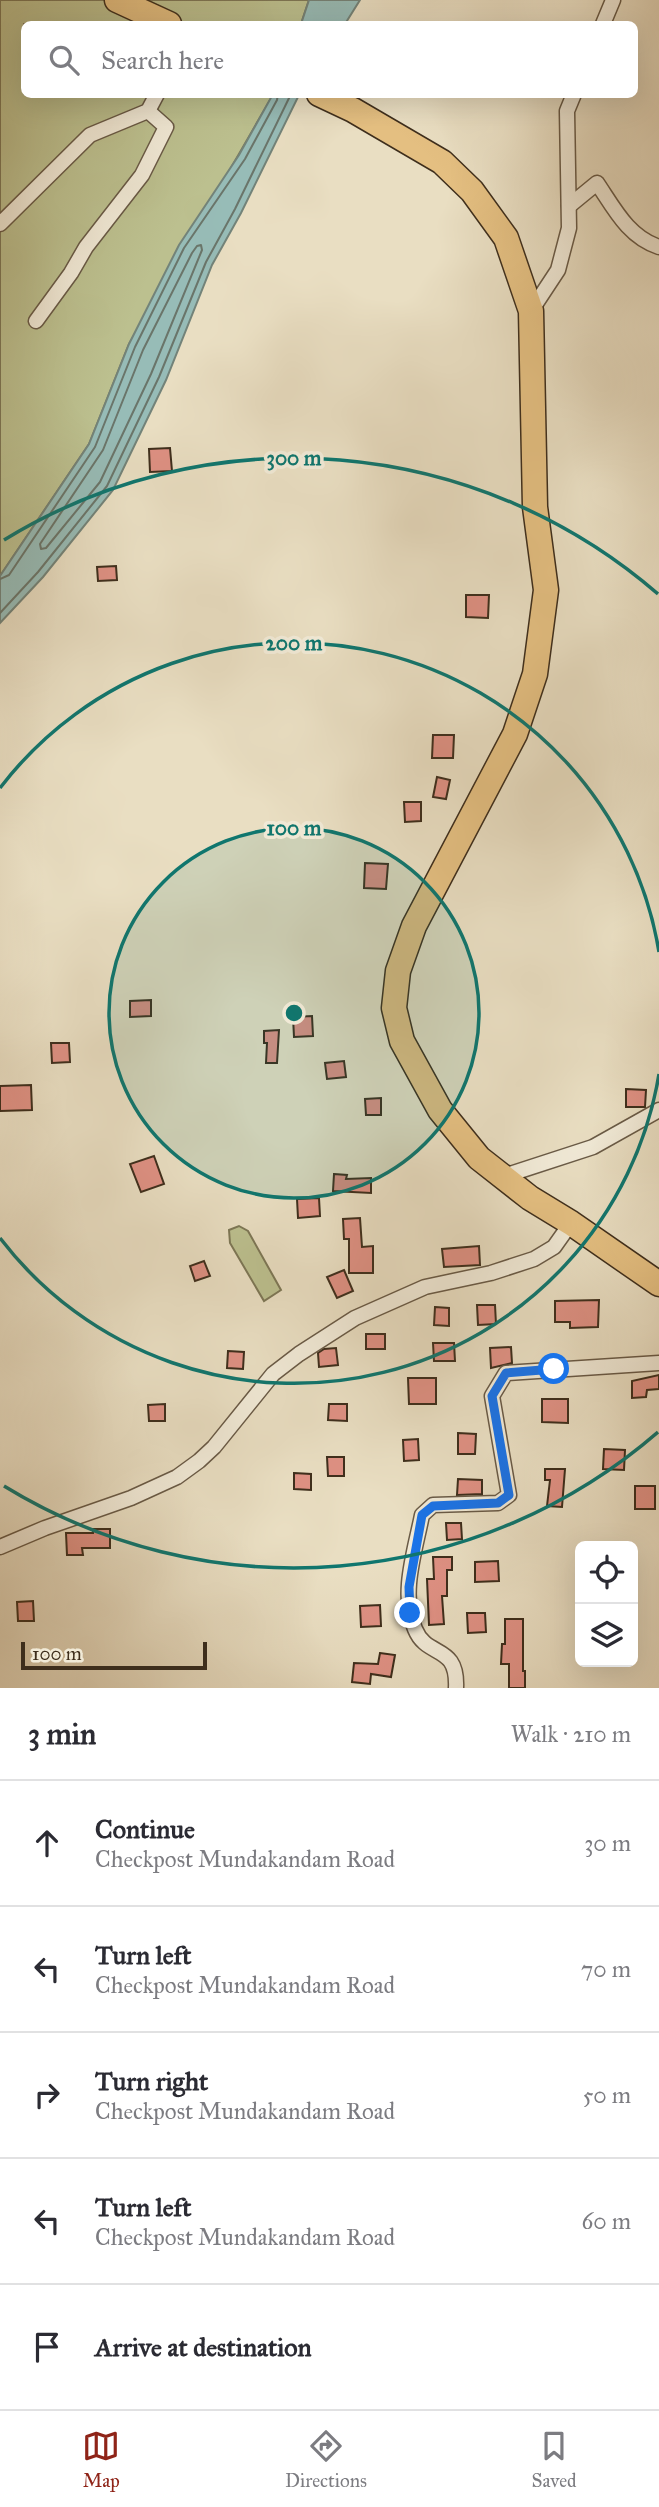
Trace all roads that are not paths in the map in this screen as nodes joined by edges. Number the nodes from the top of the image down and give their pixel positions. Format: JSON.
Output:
{"nodes":[{"id":1,"x":117,"y":0,"type":"edge"},
{"id":2,"x":613,"y":0,"type":"edge"},
{"id":3,"x":155,"y":21,"type":"edge"},
{"id":4,"x":604,"y":21,"type":"edge"},
{"id":5,"x":155,"y":98,"type":"edge"},
{"id":6,"x":328,"y":98,"type":"edge"},
{"id":7,"x":572,"y":98,"type":"edge"},
{"id":8,"x":148,"y":111,"type":"junction"},
{"id":9,"x":569,"y":206,"type":"junction"},
{"id":10,"x":0,"y":224,"type":"edge"},
{"id":11,"x":659,"y":247,"type":"edge"},
{"id":12,"x":531,"y":311,"type":"junction"},
{"id":13,"x":36,"y":321,"type":"dead end"},
{"id":14,"x":659,"y":1110,"type":"edge"},
{"id":15,"x":501,"y":1177,"type":"junction"},
{"id":16,"x":572,"y":1223,"type":"junction"},
{"id":17,"x":659,"y":1284,"type":"edge"},
{"id":18,"x":659,"y":1363,"type":"edge"},
{"id":19,"x":0,"y":1547,"type":"edge"},
{"id":20,"x":456,"y":1688,"type":"edge"}],
"edges":[{"from":1,"to":3,"type":"highway"},
{"from":2,"to":4,"type":"street"},
{"from":5,"to":8,"type":"street"},
{"from":6,"to":12,"type":"highway"},
{"from":7,"to":9,"type":"street"},
{"from":8,"to":10,"type":"street"},
{"from":8,"to":13,"type":"street"},
{"from":9,"to":11,"type":"street"},
{"from":9,"to":12,"type":"street"},
{"from":12,"to":15,"type":"highway"},
{"from":14,"to":15,"type":"street"},
{"from":15,"to":16,"type":"highway"},
{"from":16,"to":17,"type":"highway"},
{"from":16,"to":19,"type":"street"},
{"from":18,"to":20,"type":"street"}]}
